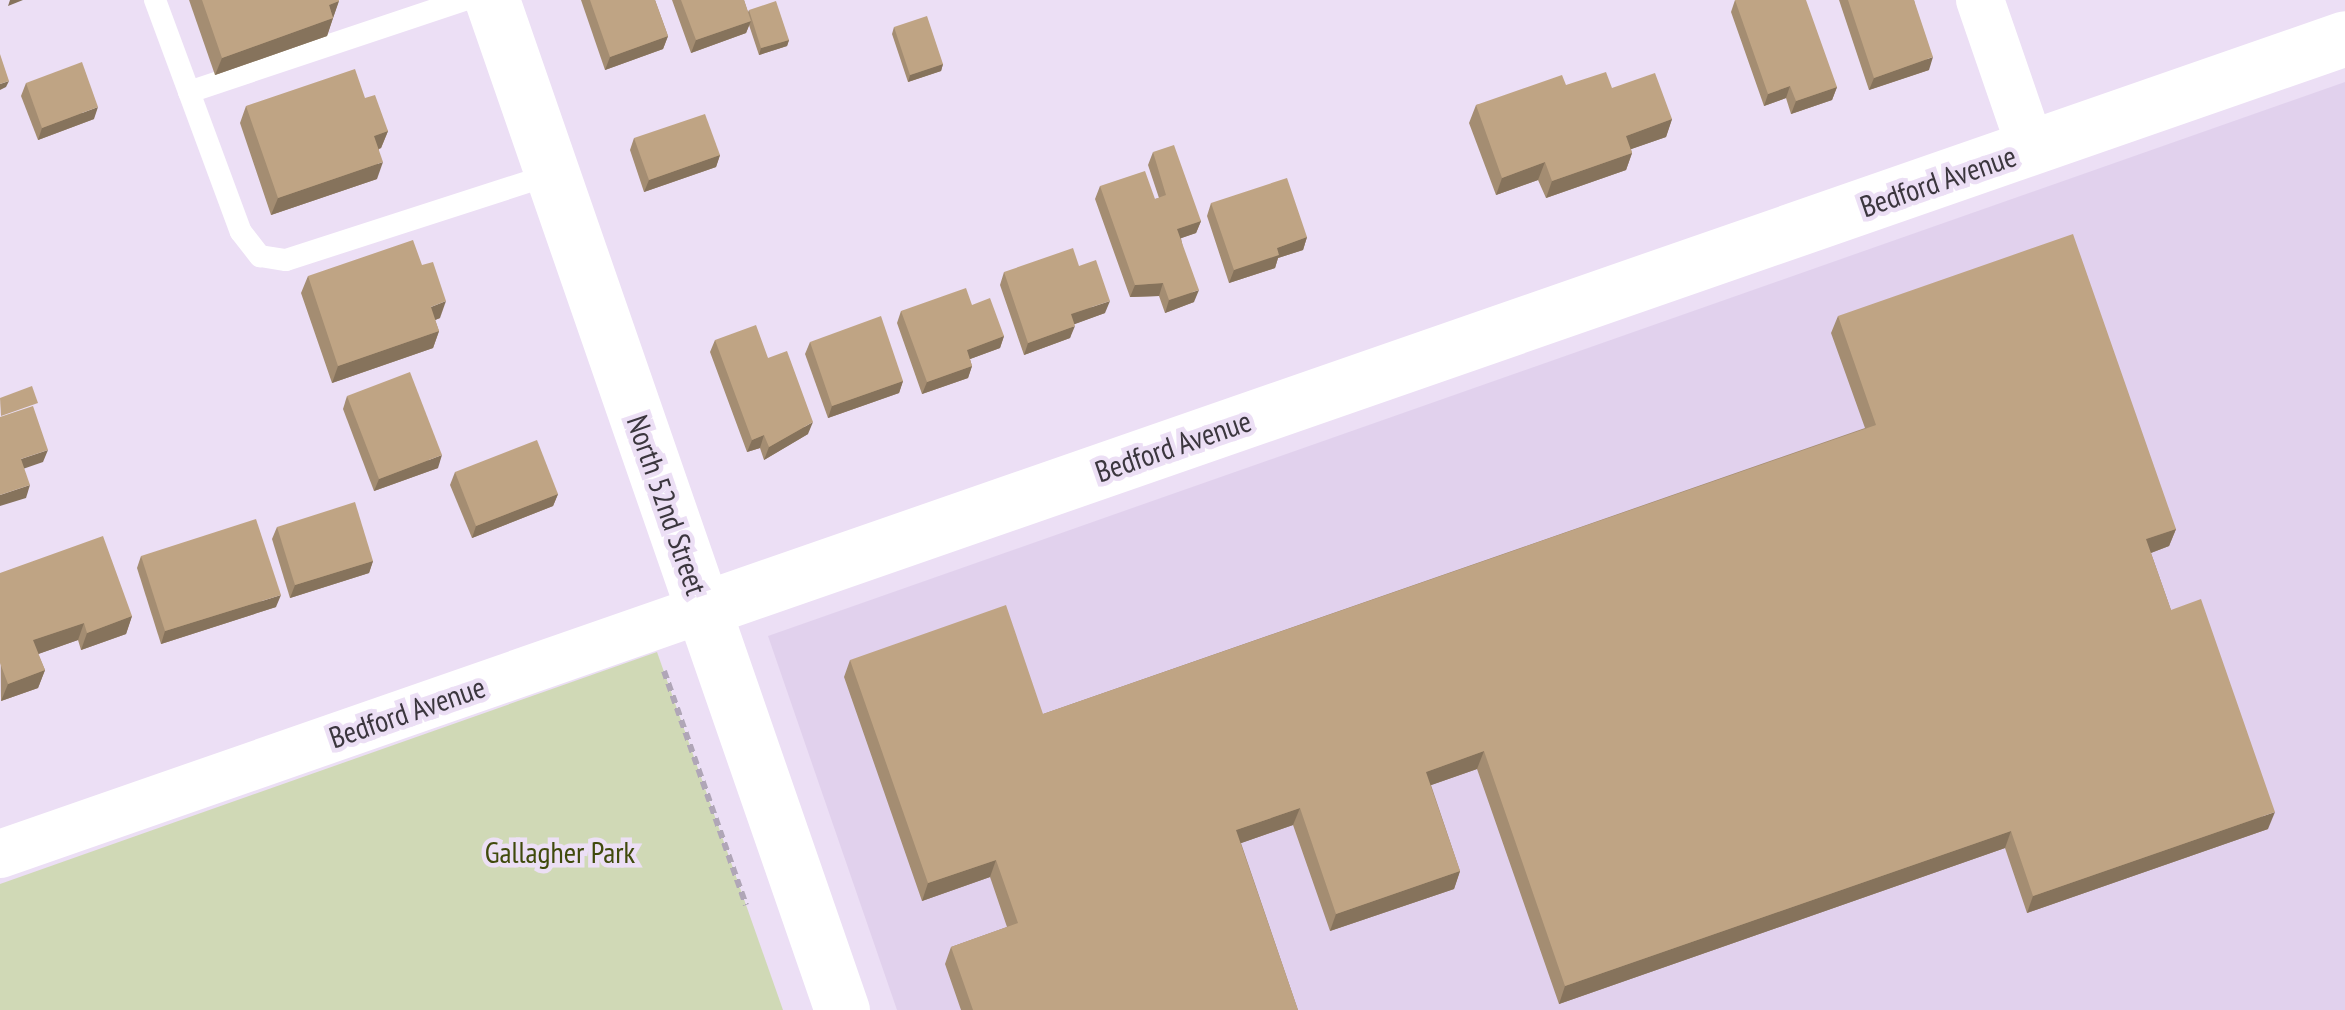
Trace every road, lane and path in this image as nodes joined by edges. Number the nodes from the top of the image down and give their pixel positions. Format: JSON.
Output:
{"nodes":[{"id":1,"x":155,"y":0,"type":"edge"},
{"id":2,"x":464,"y":0,"type":"edge"},
{"id":3,"x":492,"y":0,"type":"edge"},
{"id":4,"x":1980,"y":0,"type":"edge"},
{"id":5,"x":2345,"y":38,"type":"edge"},
{"id":6,"x":189,"y":92,"type":"junction"},
{"id":7,"x":2032,"y":148,"type":"junction"},
{"id":8,"x":553,"y":174,"type":"junction"},
{"id":9,"x":703,"y":609,"type":"junction"},
{"id":10,"x":648,"y":628,"type":"junction"},
{"id":11,"x":0,"y":854,"type":"edge"},
{"id":12,"x":750,"y":916,"type":"dead end"},
{"id":13,"x":842,"y":1010,"type":"edge"}],
"edges":[{"from":1,"to":6,"type":"lane"},
{"from":2,"to":6,"type":"lane"},
{"from":3,"to":8,"type":"street","name":"North 52nd Street"},
{"from":4,"to":7,"type":"street"},
{"from":5,"to":7,"type":"street","name":"Bedford Avenue"},
{"from":6,"to":8,"type":"lane"},
{"from":7,"to":9,"type":"street","name":"Bedford Avenue"},
{"from":8,"to":9,"type":"street","name":"North 52nd Street"},
{"from":9,"to":10,"type":"street","name":"Bedford Avenue"},
{"from":9,"to":13,"type":"street","name":"North 52nd Street"},
{"from":10,"to":11,"type":"street","name":"Bedford Avenue"},
{"from":10,"to":12,"type":"path"}]}
